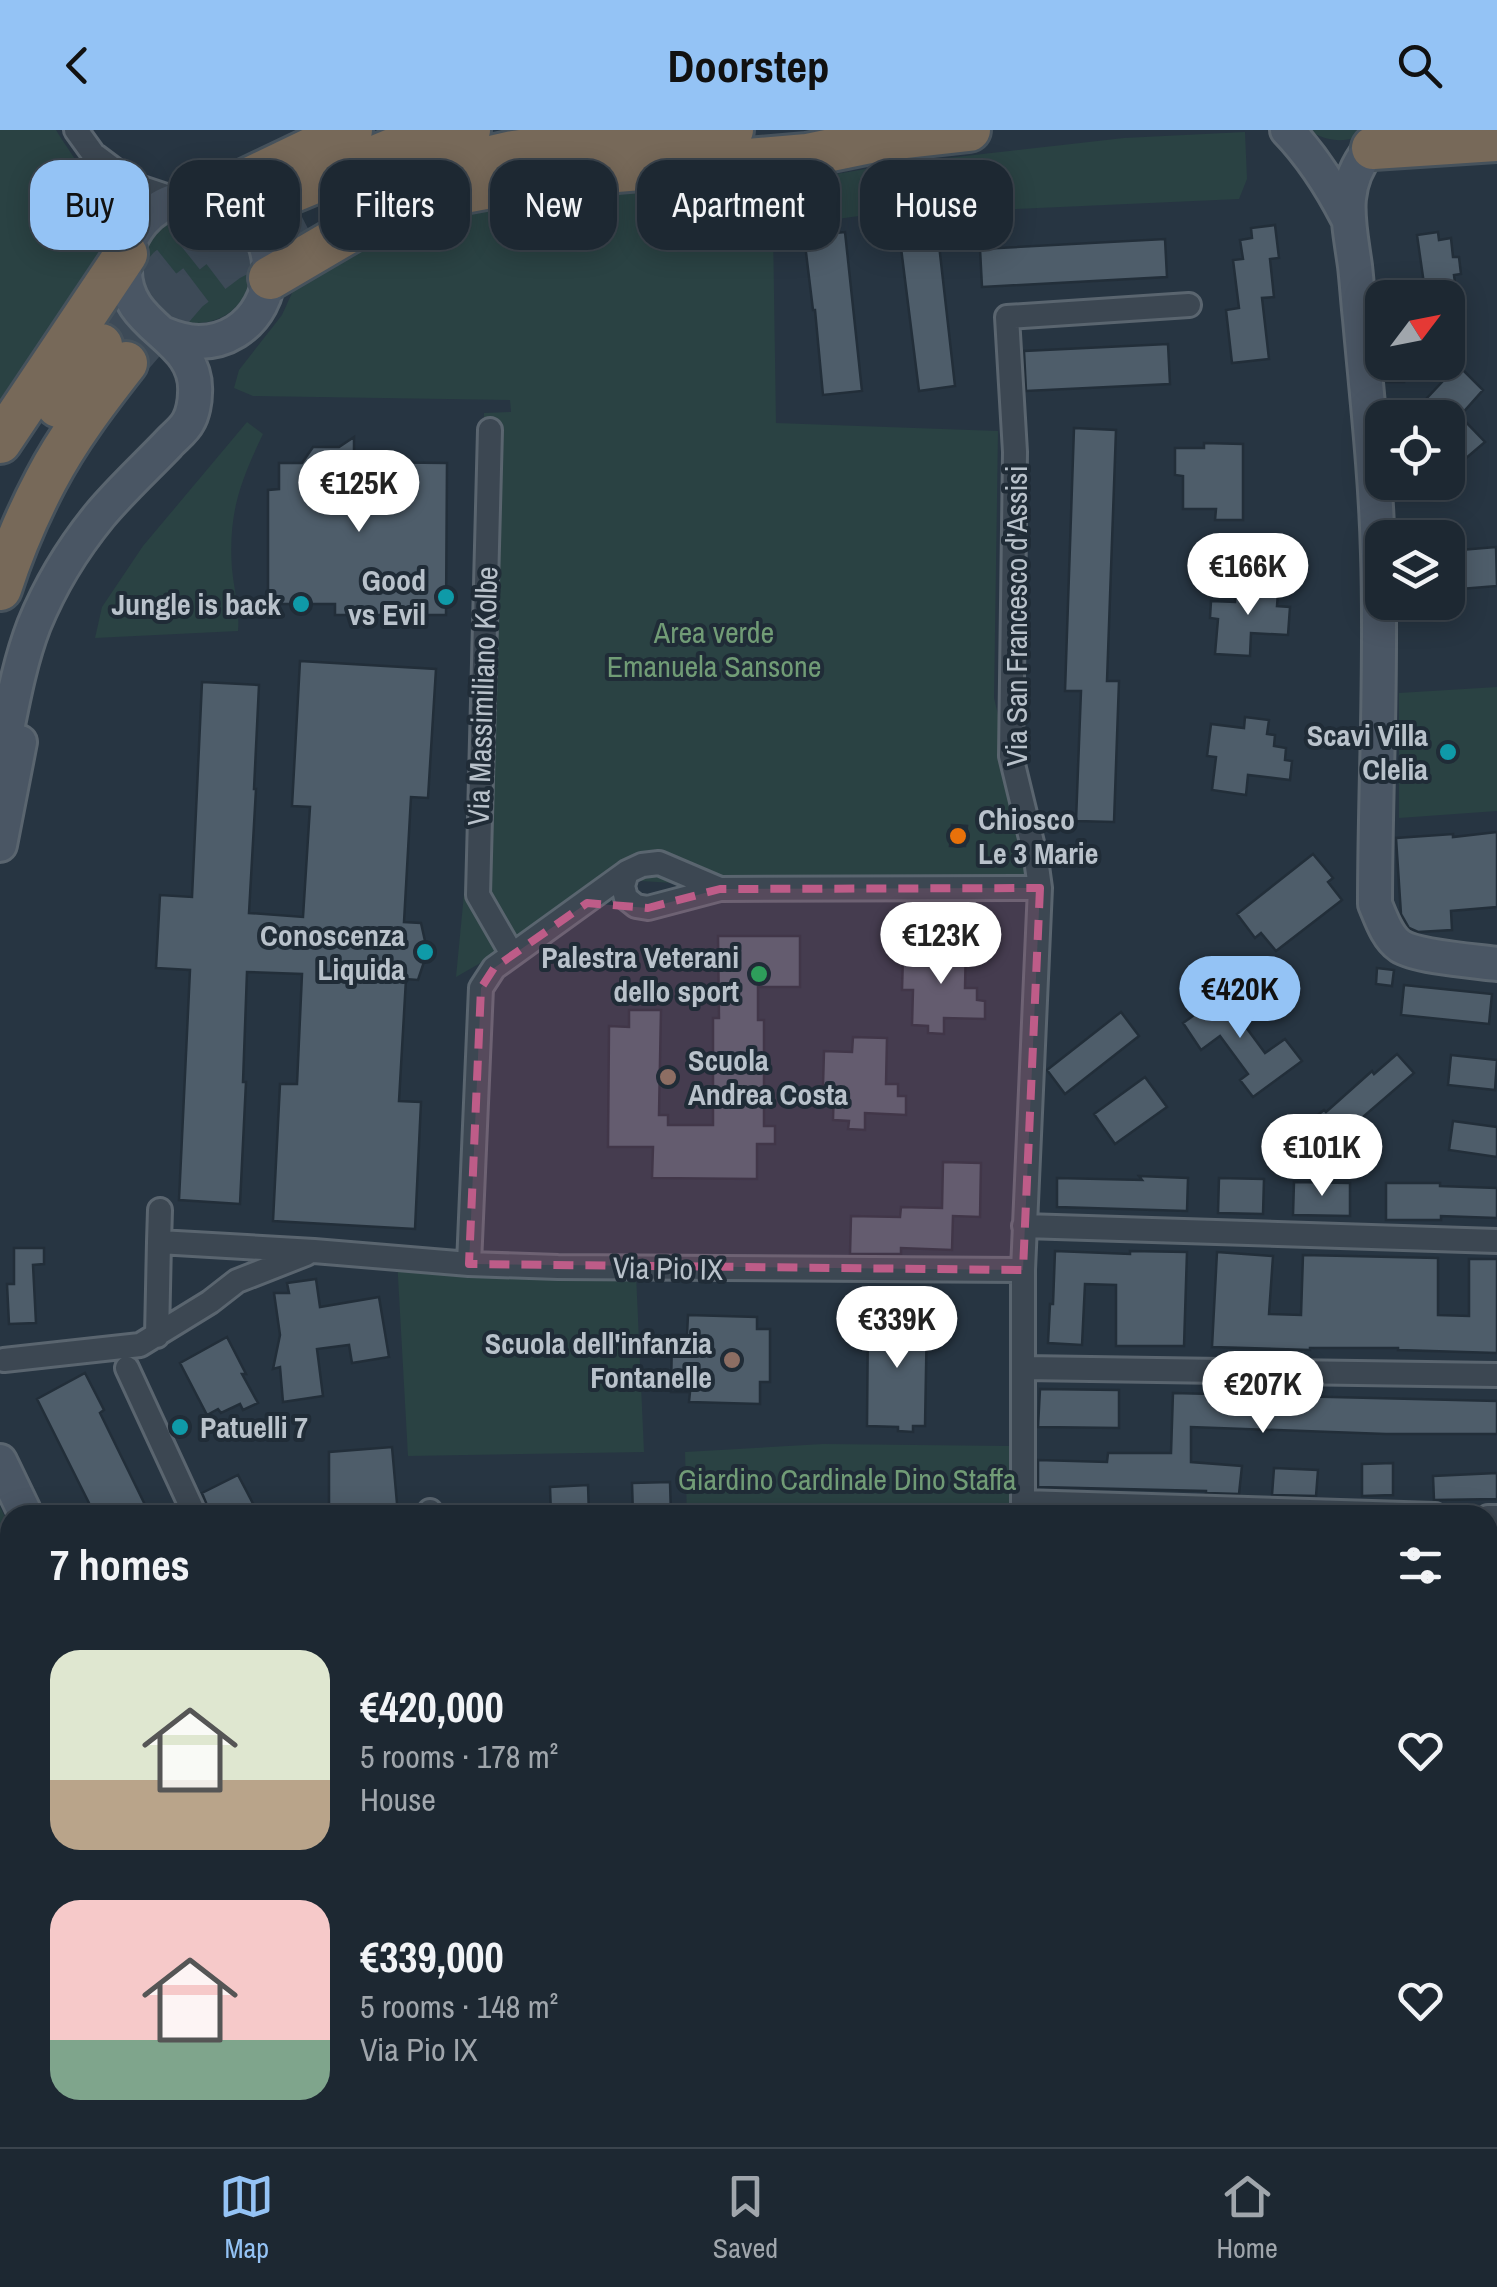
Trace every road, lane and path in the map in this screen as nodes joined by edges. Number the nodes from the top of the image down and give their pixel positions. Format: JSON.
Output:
{"nodes":[{"id":1,"x":76,"y":130,"type":"edge"},
{"id":2,"x":351,"y":130,"type":"edge"},
{"id":3,"x":469,"y":130,"type":"edge"},
{"id":4,"x":732,"y":130,"type":"edge"},
{"id":5,"x":969,"y":130,"type":"edge"},
{"id":6,"x":1293,"y":136,"type":"edge"},
{"id":7,"x":1497,"y":140,"type":"edge"},
{"id":8,"x":1378,"y":143,"type":"edge"},
{"id":9,"x":94,"y":155,"type":"junction"},
{"id":10,"x":96,"y":160,"type":"edge"},
{"id":11,"x":281,"y":160,"type":"tunnel mouth"},
{"id":12,"x":169,"y":193,"type":"edge"},
{"id":13,"x":1347,"y":217,"type":"junction"},
{"id":14,"x":125,"y":250,"type":"edge"},
{"id":15,"x":127,"y":250,"type":"edge"},
{"id":16,"x":267,"y":250,"type":"edge"},
{"id":17,"x":270,"y":278,"type":"junction"},
{"id":18,"x":1189,"y":304,"type":"dead end"},
{"id":19,"x":238,"y":330,"type":"junction"},
{"id":20,"x":162,"y":333,"type":"junction"},
{"id":21,"x":490,"y":430,"type":"dead end"},
{"id":22,"x":0,"y":442,"type":"edge"},
{"id":23,"x":0,"y":513,"type":"edge"},
{"id":24,"x":0,"y":589,"type":"edge"},
{"id":25,"x":0,"y":764,"type":"edge"},
{"id":26,"x":0,"y":845,"type":"edge"},
{"id":27,"x":627,"y":872,"type":"junction"},
{"id":28,"x":1040,"y":888,"type":"junction"},
{"id":29,"x":720,"y":889,"type":"junction"},
{"id":30,"x":587,"y":902,"type":"junction"},
{"id":31,"x":636,"y":906,"type":"junction"},
{"id":32,"x":512,"y":954,"type":"junction"},
{"id":33,"x":1497,"y":964,"type":"edge"},
{"id":34,"x":160,"y":1210,"type":"dead end"},
{"id":35,"x":1024,"y":1226,"type":"junction"},
{"id":36,"x":1497,"y":1241,"type":"edge"},
{"id":37,"x":158,"y":1242,"type":"junction"},
{"id":38,"x":314,"y":1250,"type":"junction"},
{"id":39,"x":469,"y":1264,"type":"junction"},
{"id":40,"x":1023,"y":1270,"type":"junction"},
{"id":41,"x":156,"y":1336,"type":"junction"},
{"id":42,"x":4,"y":1360,"type":"dead end"},
{"id":43,"x":127,"y":1368,"type":"dead end"},
{"id":44,"x":1025,"y":1368,"type":"junction"},
{"id":45,"x":1497,"y":1375,"type":"edge"},
{"id":46,"x":0,"y":1461,"type":"edge"},
{"id":47,"x":21,"y":1505,"type":"edge"},
{"id":48,"x":189,"y":1505,"type":"edge"},
{"id":49,"x":1023,"y":1505,"type":"edge"}],
"edges":[{"from":1,"to":9,"type":"street"},
{"from":2,"to":11,"type":"highway"},
{"from":3,"to":4,"type":"highway"},
{"from":5,"to":17,"type":"highway"},
{"from":6,"to":8,"type":"street"},
{"from":6,"to":13,"type":"street"},
{"from":7,"to":8,"type":"highway"},
{"from":8,"to":13,"type":"street"},
{"from":9,"to":10,"type":"street"},
{"from":9,"to":12,"type":"street"},
{"from":13,"to":33,"type":"street"},
{"from":14,"to":22,"type":"highway"},
{"from":15,"to":20,"type":"street"},
{"from":16,"to":17,"type":"street"},
{"from":17,"to":19,"type":"street"},
{"from":18,"to":28,"type":"street","name":"Via San Francesco d'Assisi"},
{"from":19,"to":20,"type":"street"},
{"from":19,"to":26,"type":"street"},
{"from":20,"to":25,"type":"street"},
{"from":21,"to":32,"type":"street","name":"Via Massimiliano Kolbe"},
{"from":23,"to":24,"type":"highway"},
{"from":27,"to":29,"type":"street"},
{"from":27,"to":30,"type":"street"},
{"from":27,"to":31,"type":"street"},
{"from":28,"to":29,"type":"street"},
{"from":28,"to":35,"type":"street","name":"Via San Francesco d'Assisi"},
{"from":29,"to":31,"type":"street"},
{"from":30,"to":31,"type":"street"},
{"from":30,"to":32,"type":"street"},
{"from":32,"to":39,"type":"street"},
{"from":34,"to":37,"type":"street"},
{"from":35,"to":36,"type":"street"},
{"from":35,"to":40,"type":"street","name":"Via San Francesco d'Assisi"},
{"from":37,"to":38,"type":"street","name":"Via Pio IX"},
{"from":37,"to":41,"type":"street"},
{"from":38,"to":39,"type":"street","name":"Via Pio IX"},
{"from":38,"to":41,"type":"street","name":"Via Pio IX"},
{"from":39,"to":40,"type":"street","name":"Via Pio IX"},
{"from":40,"to":44,"type":"street","name":"Via San Francesco d'Assisi"},
{"from":41,"to":42,"type":"street","name":"Via Pio IX"},
{"from":43,"to":48,"type":"street"},
{"from":44,"to":45,"type":"street"},
{"from":44,"to":49,"type":"street","name":"Via San Francesco d'Assisi"},
{"from":46,"to":47,"type":"street"}]}
